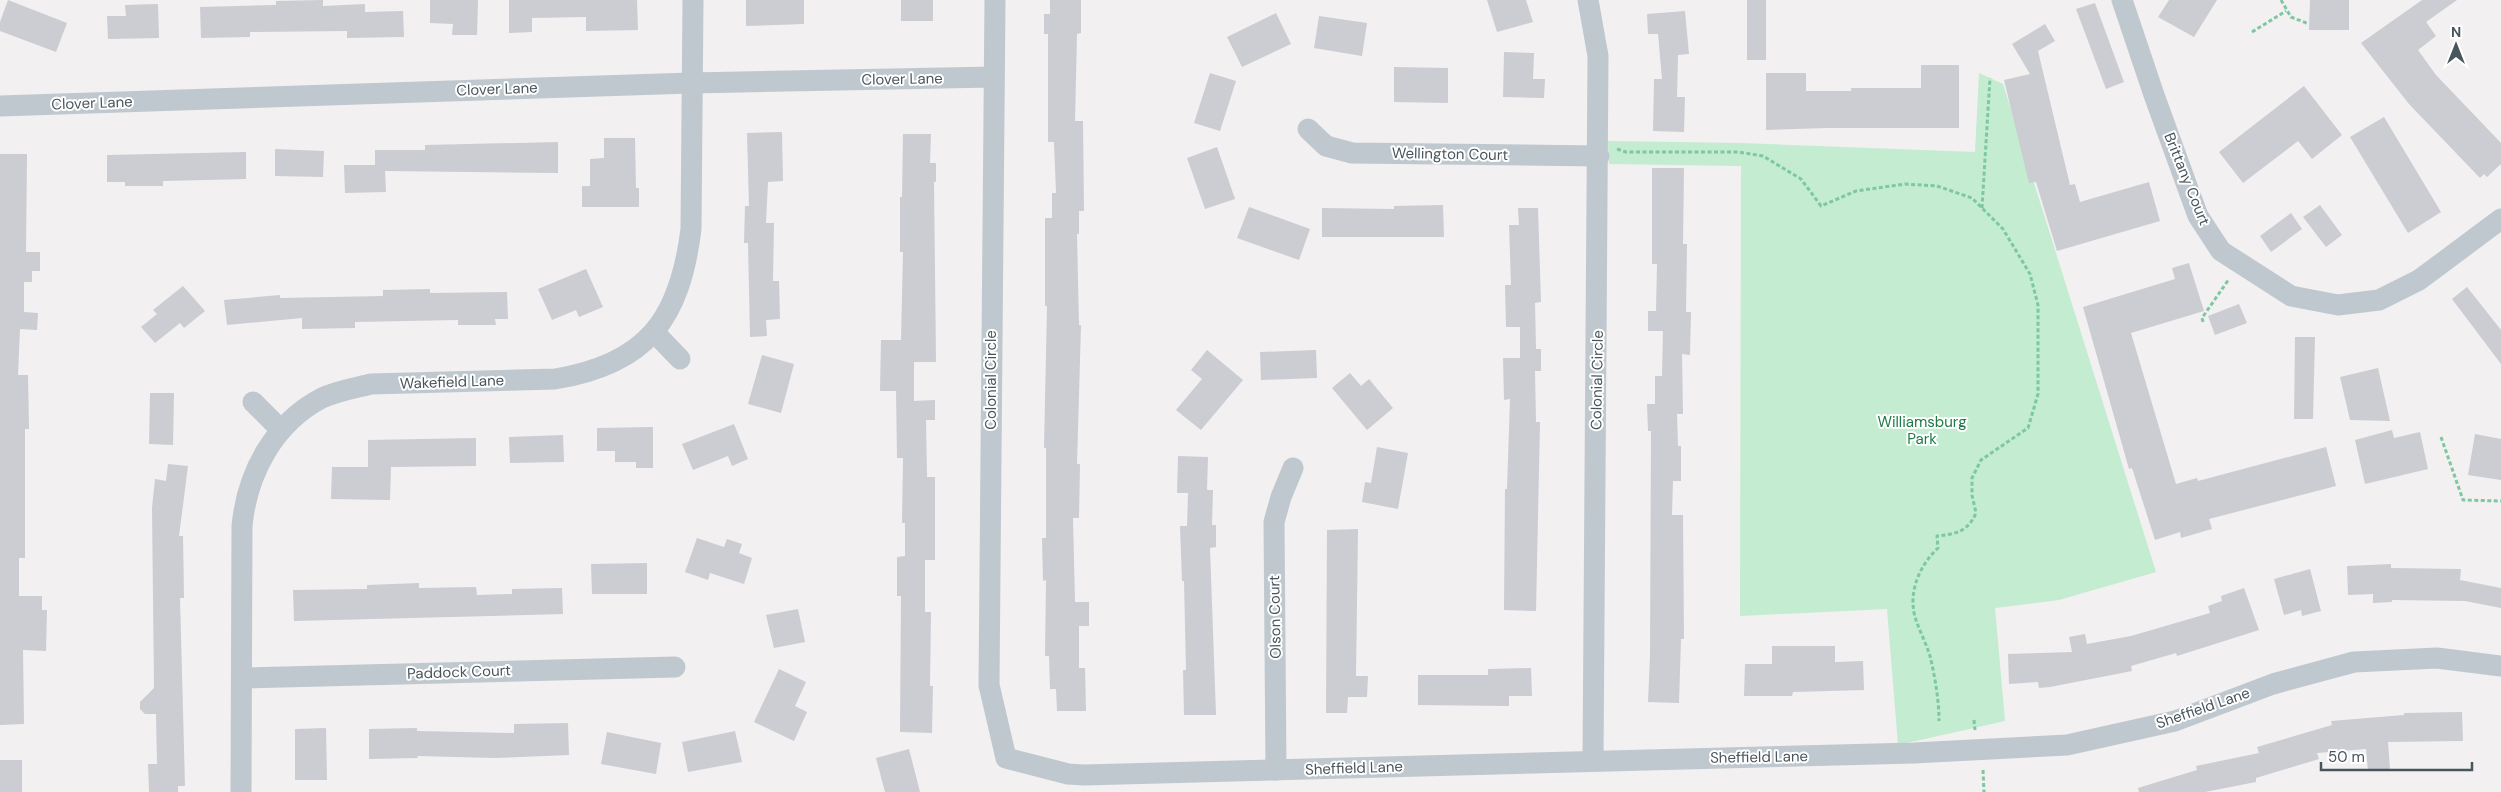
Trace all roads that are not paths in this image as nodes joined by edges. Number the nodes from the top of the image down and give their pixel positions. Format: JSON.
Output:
{"nodes":[{"id":1,"x":693,"y":0,"type":"edge"},
{"id":2,"x":995,"y":0,"type":"edge"},
{"id":3,"x":1588,"y":0,"type":"edge"},
{"id":4,"x":2122,"y":0,"type":"edge"},
{"id":5,"x":994,"y":77,"type":"junction"},
{"id":6,"x":691,"y":83,"type":"junction"},
{"id":7,"x":0,"y":106,"type":"edge"},
{"id":8,"x":1308,"y":129,"type":"dead end"},
{"id":9,"x":1599,"y":152,"type":"junction"},
{"id":10,"x":2501,"y":219,"type":"edge"},
{"id":11,"x":654,"y":332,"type":"junction"},
{"id":12,"x":680,"y":359,"type":"dead end"},
{"id":13,"x":253,"y":402,"type":"dead end"},
{"id":14,"x":281,"y":430,"type":"junction"},
{"id":15,"x":1293,"y":468,"type":"dead end"},
{"id":16,"x":2501,"y":666,"type":"edge"},
{"id":17,"x":675,"y":667,"type":"dead end"},
{"id":18,"x":242,"y":678,"type":"junction"},
{"id":19,"x":1006,"y":758,"type":"joint"},
{"id":20,"x":1593,"y":760,"type":"junction"},
{"id":21,"x":1276,"y":770,"type":"junction"},
{"id":22,"x":241,"y":792,"type":"edge"}],
"edges":[{"from":1,"to":6,"type":"street","name":"Wakefield Lane"},
{"from":2,"to":5,"type":"street","name":"Colonial Circle"},
{"from":3,"to":9,"type":"street","name":"Colonial Circle"},
{"from":4,"to":10,"type":"street","name":"Brittany Court"},
{"from":5,"to":6,"type":"street","name":"Clover Lane"},
{"from":5,"to":19,"type":"street","name":"Colonial Circle"},
{"from":6,"to":7,"type":"street","name":"Clover Lane"},
{"from":6,"to":11,"type":"street","name":"Wakefield Lane"},
{"from":8,"to":9,"type":"street","name":"Wellington Court"},
{"from":9,"to":20,"type":"street","name":"Colonial Circle"},
{"from":11,"to":12,"type":"street"},
{"from":11,"to":14,"type":"street","name":"Wakefield Lane"},
{"from":13,"to":14,"type":"street"},
{"from":14,"to":18,"type":"street","name":"Wakefield Lane"},
{"from":15,"to":21,"type":"street","name":"Olson Court"},
{"from":16,"to":20,"type":"street","name":"Sheffield Lane"},
{"from":17,"to":18,"type":"street","name":"Paddock Court"},
{"from":18,"to":22,"type":"street","name":"Wakefield Lane"},
{"from":19,"to":21,"type":"street","name":"Sheffield Lane"},
{"from":20,"to":21,"type":"street","name":"Sheffield Lane"}]}
